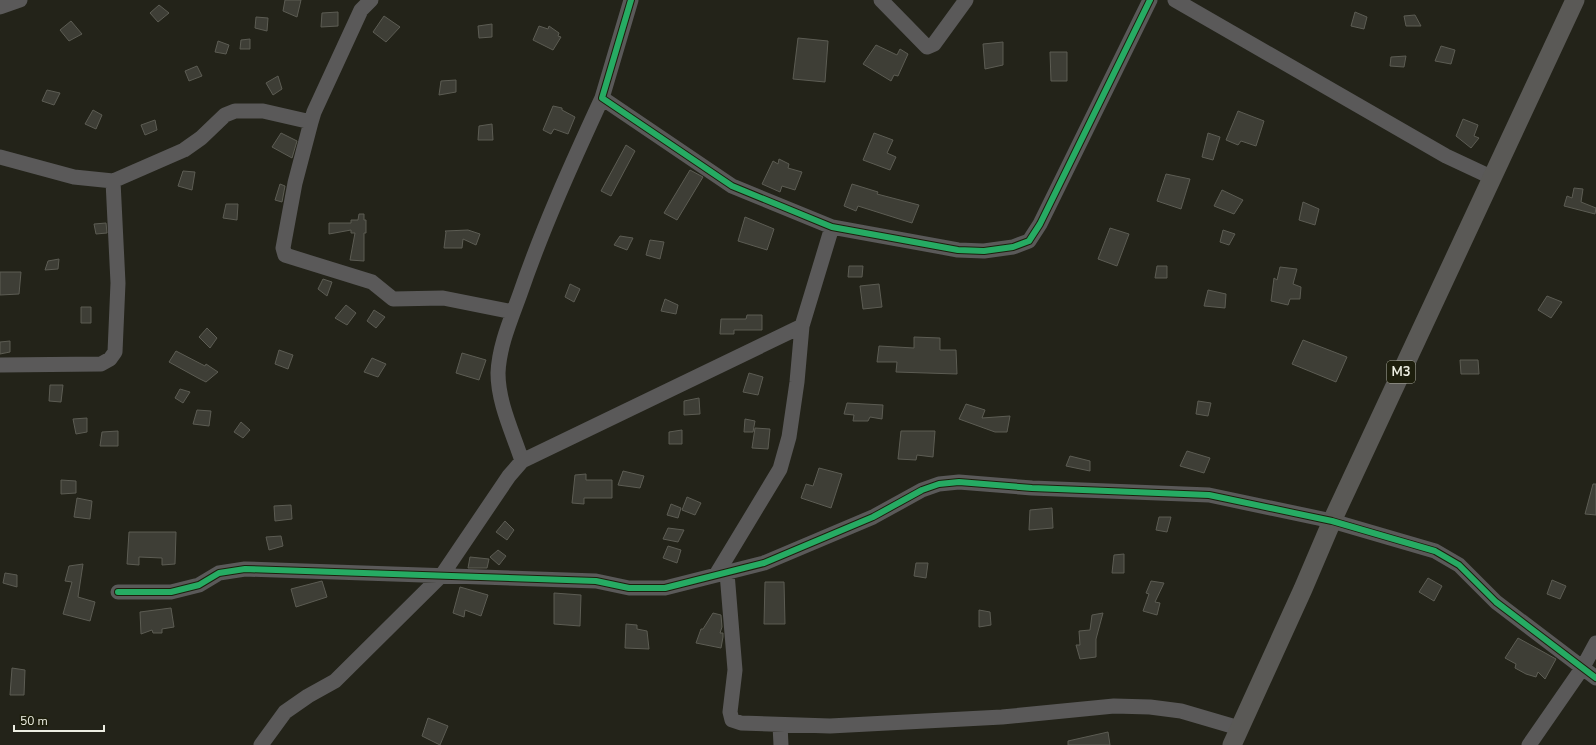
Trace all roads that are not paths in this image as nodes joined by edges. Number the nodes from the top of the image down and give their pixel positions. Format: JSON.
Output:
{"nodes":[{"id":1,"x":20,"y":0,"type":"edge"},
{"id":2,"x":371,"y":0,"type":"edge"},
{"id":3,"x":631,"y":0,"type":"edge"},
{"id":4,"x":881,"y":0,"type":"edge"},
{"id":5,"x":966,"y":0,"type":"edge"},
{"id":6,"x":1150,"y":0,"type":"edge"},
{"id":7,"x":1176,"y":0,"type":"edge"},
{"id":8,"x":1575,"y":0,"type":"edge"},
{"id":9,"x":1,"y":5,"type":"edge"},
{"id":10,"x":602,"y":98,"type":"junction"},
{"id":11,"x":311,"y":122,"type":"junction"},
{"id":12,"x":0,"y":157,"type":"edge"},
{"id":13,"x":1493,"y":178,"type":"junction"},
{"id":14,"x":113,"y":181,"type":"junction"},
{"id":15,"x":832,"y":227,"type":"junction"},
{"id":16,"x":513,"y":312,"type":"junction"},
{"id":17,"x":802,"y":326,"type":"junction"},
{"id":18,"x":0,"y":365,"type":"edge"},
{"id":19,"x":522,"y":461,"type":"junction"},
{"id":20,"x":1332,"y":521,"type":"junction"},
{"id":21,"x":722,"y":574,"type":"junction"},
{"id":22,"x":442,"y":575,"type":"junction"},
{"id":23,"x":118,"y":592,"type":"dead end"},
{"id":24,"x":1596,"y":643,"type":"edge"},
{"id":25,"x":1583,"y":667,"type":"junction"},
{"id":26,"x":1596,"y":678,"type":"edge"},
{"id":27,"x":780,"y":725,"type":"junction"},
{"id":28,"x":1239,"y":728,"type":"junction"},
{"id":29,"x":261,"y":745,"type":"edge"},
{"id":30,"x":781,"y":745,"type":"edge"},
{"id":31,"x":1232,"y":745,"type":"edge"},
{"id":32,"x":1529,"y":745,"type":"edge"}],
"edges":[{"from":1,"to":9,"type":"street"},
{"from":2,"to":11,"type":"street"},
{"from":3,"to":10,"type":"street"},
{"from":4,"to":5,"type":"street"},
{"from":6,"to":15,"type":"street"},
{"from":7,"to":13,"type":"street"},
{"from":8,"to":13,"type":"main road","number":"M3"},
{"from":10,"to":15,"type":"street"},
{"from":10,"to":16,"type":"street"},
{"from":11,"to":14,"type":"street"},
{"from":11,"to":16,"type":"street"},
{"from":12,"to":14,"type":"street"},
{"from":13,"to":20,"type":"main road","number":"M3"},
{"from":14,"to":18,"type":"street"},
{"from":15,"to":17,"type":"street"},
{"from":16,"to":19,"type":"street"},
{"from":17,"to":19,"type":"street"},
{"from":17,"to":21,"type":"street"},
{"from":19,"to":22,"type":"street"},
{"from":20,"to":21,"type":"street"},
{"from":20,"to":25,"type":"street"},
{"from":20,"to":28,"type":"main road","number":"M3"},
{"from":21,"to":22,"type":"street"},
{"from":21,"to":27,"type":"street"},
{"from":22,"to":23,"type":"street"},
{"from":22,"to":29,"type":"street"},
{"from":24,"to":25,"type":"street"},
{"from":25,"to":26,"type":"street"},
{"from":25,"to":32,"type":"street"},
{"from":27,"to":28,"type":"street"},
{"from":27,"to":30,"type":"street"},
{"from":28,"to":31,"type":"main road","number":"M3"}]}
